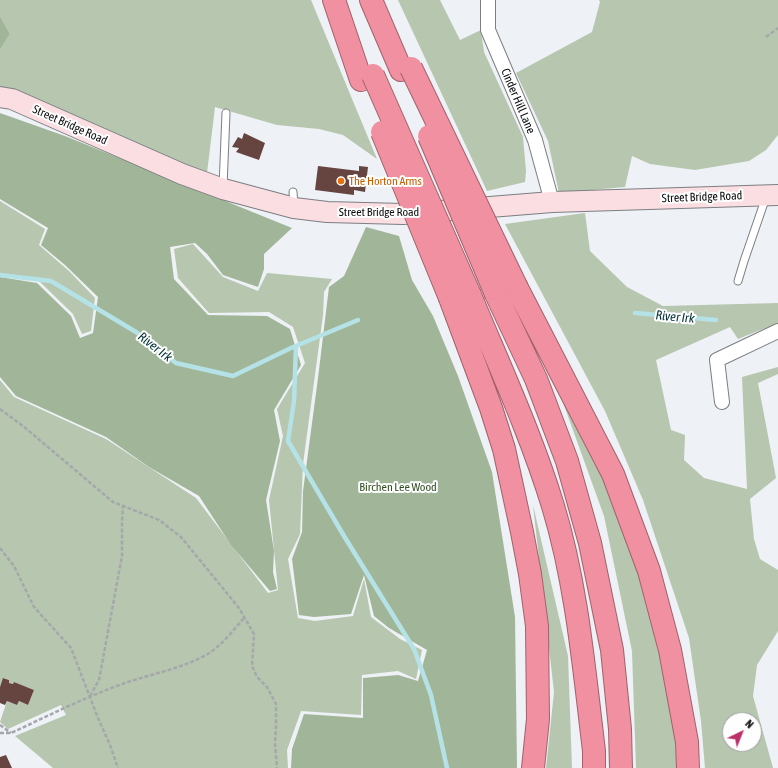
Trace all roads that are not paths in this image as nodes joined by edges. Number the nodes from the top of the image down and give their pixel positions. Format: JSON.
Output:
{"nodes":[{"id":1,"x":334,"y":0,"type":"edge"},
{"id":2,"x":341,"y":0,"type":"edge"},
{"id":3,"x":371,"y":0,"type":"edge"},
{"id":4,"x":376,"y":0,"type":"edge"},
{"id":5,"x":488,"y":0,"type":"edge"},
{"id":6,"x":406,"y":69,"type":"junction"},
{"id":7,"x":367,"y":78,"type":"junction"},
{"id":8,"x":0,"y":96,"type":"edge"},
{"id":9,"x":226,"y":113,"type":"dead end"},
{"id":10,"x":223,"y":189,"type":"junction"},
{"id":11,"x":772,"y":195,"type":"edge"},
{"id":12,"x":552,"y":202,"type":"junction"},
{"id":13,"x":738,"y":281,"type":"dead end"},
{"id":14,"x":460,"y":296,"type":"junction"},
{"id":15,"x":778,"y":331,"type":"edge"},
{"id":16,"x":722,"y":402,"type":"dead end"},
{"id":17,"x":533,"y":768,"type":"edge"},
{"id":18,"x":594,"y":768,"type":"edge"},
{"id":19,"x":621,"y":768,"type":"edge"},
{"id":20,"x":688,"y":768,"type":"edge"}],
"edges":[{"from":1,"to":7,"type":"highway"},
{"from":2,"to":7,"type":"highway"},
{"from":3,"to":6,"type":"highway"},
{"from":4,"to":6,"type":"highway"},
{"from":5,"to":12,"type":"street","name":"Cinder Hill Lane"},
{"from":6,"to":19,"type":"highway","bridge":true},
{"from":6,"to":20,"type":"highway","bridge":true},
{"from":7,"to":14,"type":"highway","bridge":true},
{"from":8,"to":10,"type":"main road","name":"Street Bridge Road"},
{"from":9,"to":10,"type":"lane"},
{"from":10,"to":12,"type":"main road","name":"Street Bridge Road"},
{"from":11,"to":12,"type":"main road","name":"Street Bridge Road"},
{"from":11,"to":13,"type":"lane"},
{"from":14,"to":17,"type":"highway"},
{"from":14,"to":18,"type":"highway"},
{"from":15,"to":16,"type":"street"}]}
